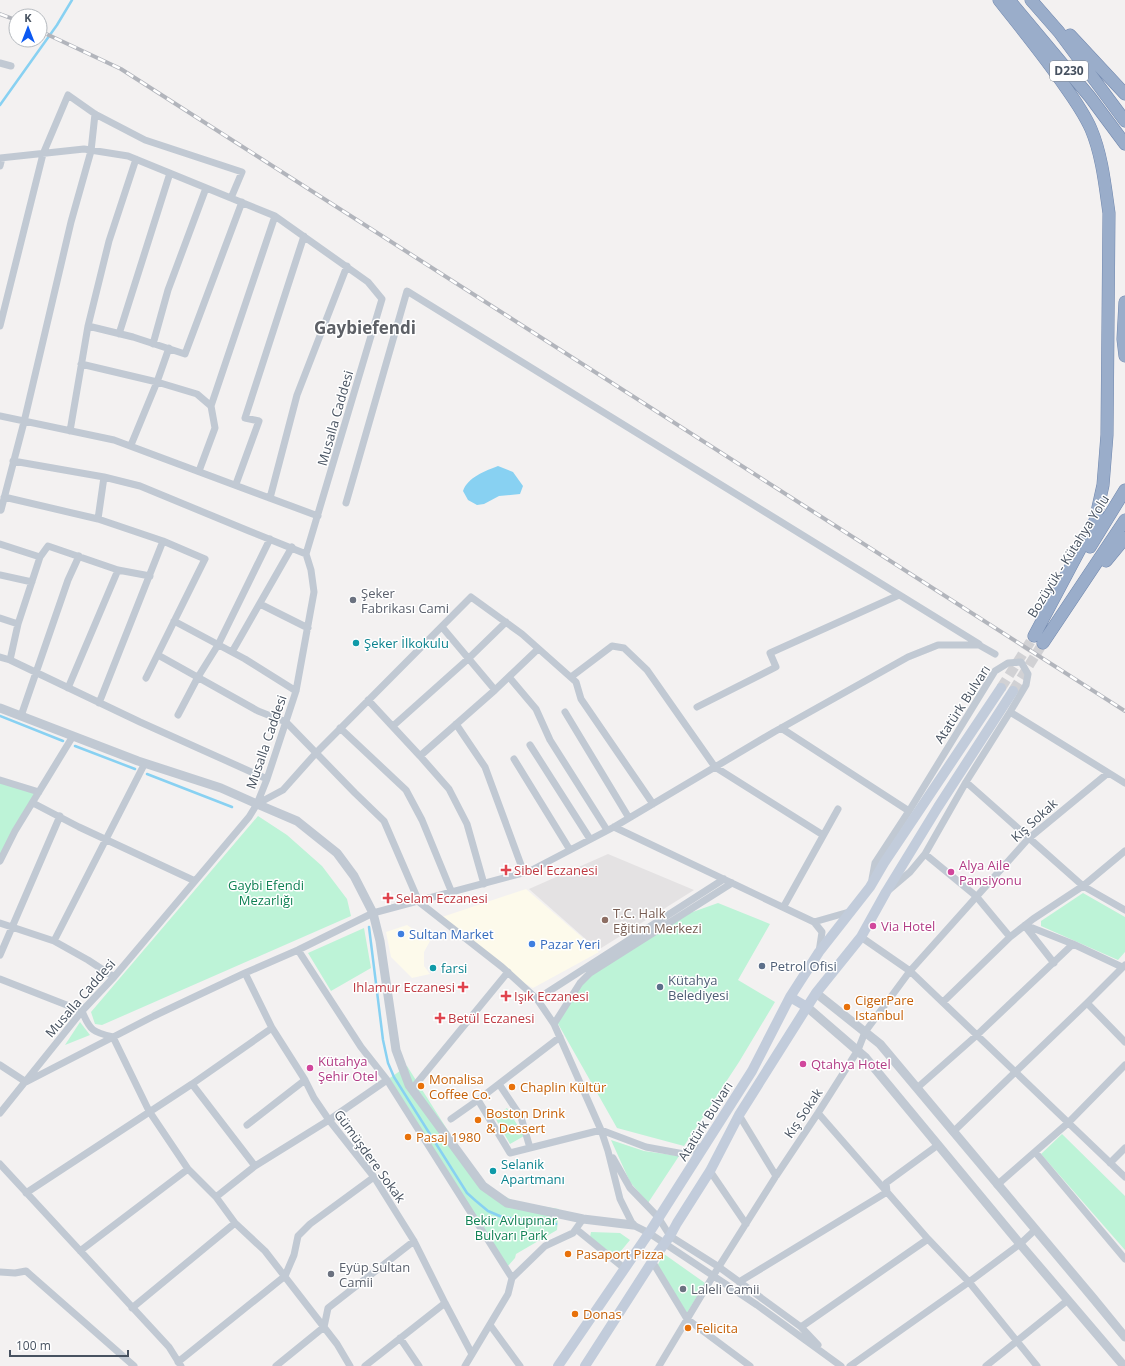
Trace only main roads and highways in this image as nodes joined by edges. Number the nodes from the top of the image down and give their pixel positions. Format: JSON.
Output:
{"nodes":[{"id":1,"x":999,"y":0,"type":"edge"},
{"id":2,"x":1010,"y":0,"type":"edge"},
{"id":3,"x":1031,"y":0,"type":"edge"},
{"id":4,"x":1037,"y":0,"type":"edge"},
{"id":5,"x":1125,"y":94,"type":"edge"},
{"id":6,"x":1125,"y":122,"type":"edge"},
{"id":7,"x":1125,"y":144,"type":"edge"},
{"id":8,"x":1125,"y":302,"type":"edge"},
{"id":9,"x":1125,"y":356,"type":"edge"},
{"id":10,"x":1125,"y":490,"type":"edge"},
{"id":11,"x":1125,"y":520,"type":"edge"},
{"id":12,"x":1125,"y":538,"type":"edge"},
{"id":13,"x":1038,"y":640,"type":"junction"},
{"id":14,"x":1001,"y":688,"type":"tunnel mouth"},
{"id":15,"x":1014,"y":691,"type":"tunnel mouth"},
{"id":16,"x":790,"y":997,"type":"junction"},
{"id":17,"x":807,"y":1007,"type":"junction"},
{"id":18,"x":558,"y":1366,"type":"edge"},
{"id":19,"x":585,"y":1366,"type":"edge"}],
"edges":[{"from":1,"to":13,"type":"highway"},
{"from":2,"to":7,"type":"highway","number":"D230"},
{"from":3,"to":6,"type":"highway"},
{"from":4,"to":5,"type":"highway","number":"D230"},
{"from":8,"to":9,"type":"highway"},
{"from":10,"to":13,"type":"highway","name":"Bozüyük - Kütahya Yolu"},
{"from":11,"to":13,"type":"highway","name":"Bozüyük - Kütahya Yolu"},
{"from":12,"to":13,"type":"highway"},
{"from":14,"to":16,"type":"main road","name":"Atatürk Bulvarı"},
{"from":15,"to":17,"type":"main road","name":"Atatürk Bulvarı"},
{"from":16,"to":17,"type":"main road"},
{"from":16,"to":18,"type":"main road","name":"Atatürk Bulvarı"},
{"from":17,"to":19,"type":"main road","name":"Atatürk Bulvarı"}]}
